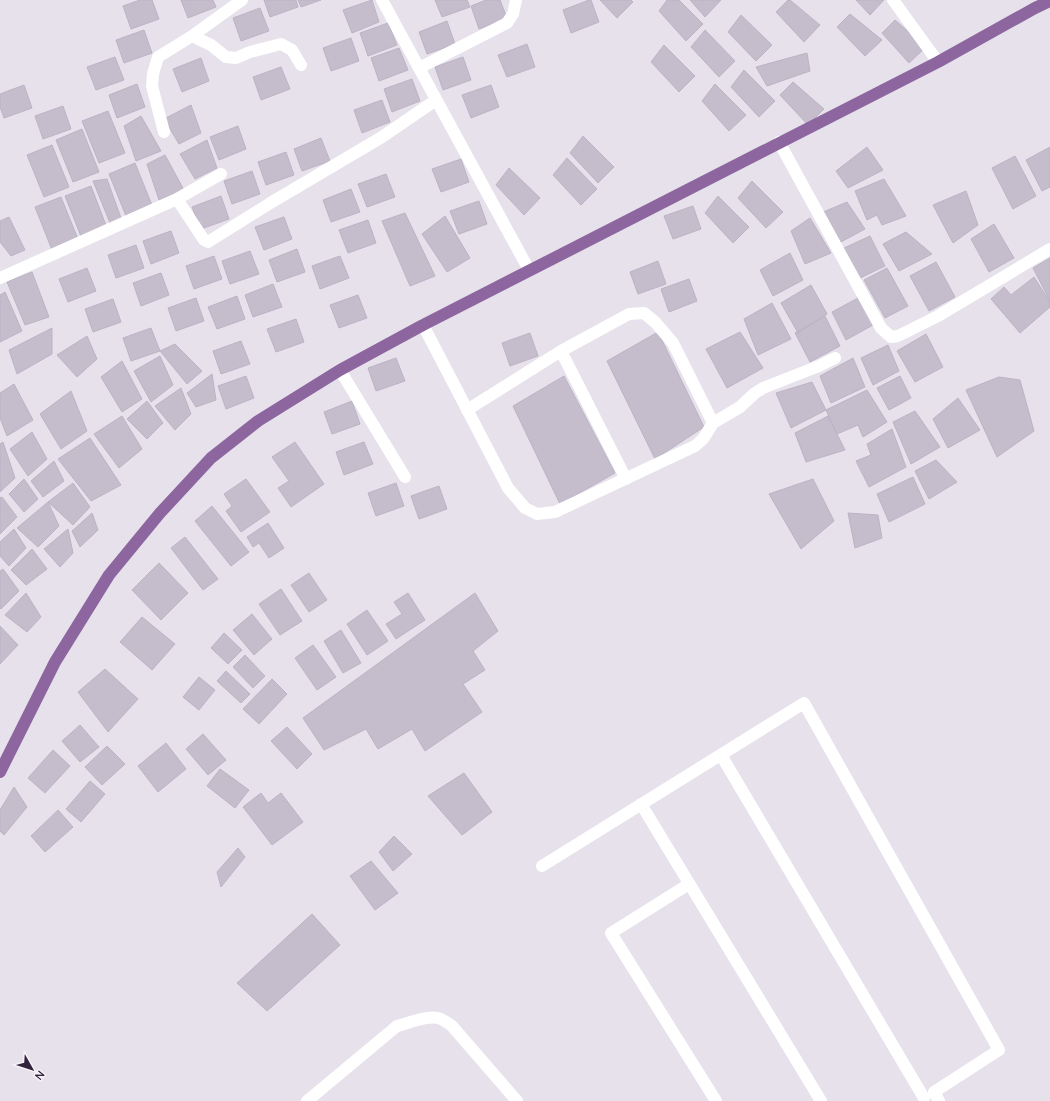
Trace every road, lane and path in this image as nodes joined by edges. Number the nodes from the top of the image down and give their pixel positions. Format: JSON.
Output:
{"nodes":[{"id":1,"x":242,"y":0,"type":"edge"},
{"id":2,"x":516,"y":0,"type":"edge"},
{"id":3,"x":893,"y":0,"type":"edge"},
{"id":4,"x":385,"y":1,"type":"edge"},
{"id":5,"x":1050,"y":1,"type":"edge"},
{"id":6,"x":228,"y":4,"type":"edge"},
{"id":7,"x":1033,"y":4,"type":"edge"},
{"id":8,"x":192,"y":36,"type":"junction"},
{"id":9,"x":938,"y":62,"type":"junction"},
{"id":10,"x":301,"y":65,"type":"dead end"},
{"id":11,"x":419,"y":68,"type":"junction"},
{"id":12,"x":436,"y":100,"type":"junction"},
{"id":13,"x":164,"y":132,"type":"dead end"},
{"id":14,"x":780,"y":142,"type":"junction"},
{"id":15,"x":221,"y":174,"type":"dead end"},
{"id":16,"x":177,"y":199,"type":"junction"},
{"id":17,"x":1050,"y":249,"type":"edge"},
{"id":18,"x":529,"y":270,"type":"junction"},
{"id":19,"x":0,"y":278,"type":"edge"},
{"id":20,"x":423,"y":325,"type":"junction"},
{"id":21,"x":561,"y":351,"type":"junction"},
{"id":22,"x":835,"y":358,"type":"dead end"},
{"id":23,"x":340,"y":370,"type":"junction"},
{"id":24,"x":467,"y":410,"type":"junction"},
{"id":25,"x":713,"y":423,"type":"junction"},
{"id":26,"x":405,"y":477,"type":"dead end"},
{"id":27,"x":626,"y":478,"type":"junction"},
{"id":28,"x":722,"y":754,"type":"junction"},
{"id":29,"x":0,"y":772,"type":"edge"},
{"id":30,"x":641,"y":804,"type":"junction"},
{"id":31,"x":542,"y":866,"type":"dead end"},
{"id":32,"x":689,"y":884,"type":"junction"},
{"id":33,"x":929,"y":1098,"type":"edge"},
{"id":34,"x":307,"y":1101,"type":"edge"},
{"id":35,"x":517,"y":1101,"type":"edge"},
{"id":36,"x":716,"y":1101,"type":"edge"},
{"id":37,"x":821,"y":1101,"type":"edge"}],
"edges":[{"from":1,"to":6,"type":"street"},
{"from":2,"to":11,"type":"street"},
{"from":3,"to":9,"type":"street"},
{"from":4,"to":11,"type":"street"},
{"from":5,"to":7,"type":"main road"},
{"from":6,"to":8,"type":"street"},
{"from":7,"to":9,"type":"main road"},
{"from":8,"to":10,"type":"street"},
{"from":8,"to":13,"type":"street"},
{"from":9,"to":14,"type":"main road"},
{"from":11,"to":12,"type":"street"},
{"from":12,"to":16,"type":"street"},
{"from":12,"to":18,"type":"street"},
{"from":14,"to":17,"type":"street"},
{"from":14,"to":18,"type":"main road"},
{"from":15,"to":16,"type":"street"},
{"from":16,"to":19,"type":"street"},
{"from":18,"to":20,"type":"main road"},
{"from":20,"to":23,"type":"main road"},
{"from":20,"to":24,"type":"street"},
{"from":21,"to":24,"type":"street"},
{"from":21,"to":25,"type":"street"},
{"from":21,"to":27,"type":"street"},
{"from":22,"to":25,"type":"street"},
{"from":23,"to":26,"type":"street"},
{"from":23,"to":29,"type":"main road"},
{"from":24,"to":27,"type":"street"},
{"from":25,"to":27,"type":"street"},
{"from":28,"to":30,"type":"street"},
{"from":28,"to":33,"type":"street"},
{"from":28,"to":33,"type":"street"},
{"from":30,"to":31,"type":"street"},
{"from":30,"to":32,"type":"street"},
{"from":32,"to":36,"type":"street"},
{"from":32,"to":37,"type":"street"},
{"from":34,"to":35,"type":"street"}]}
